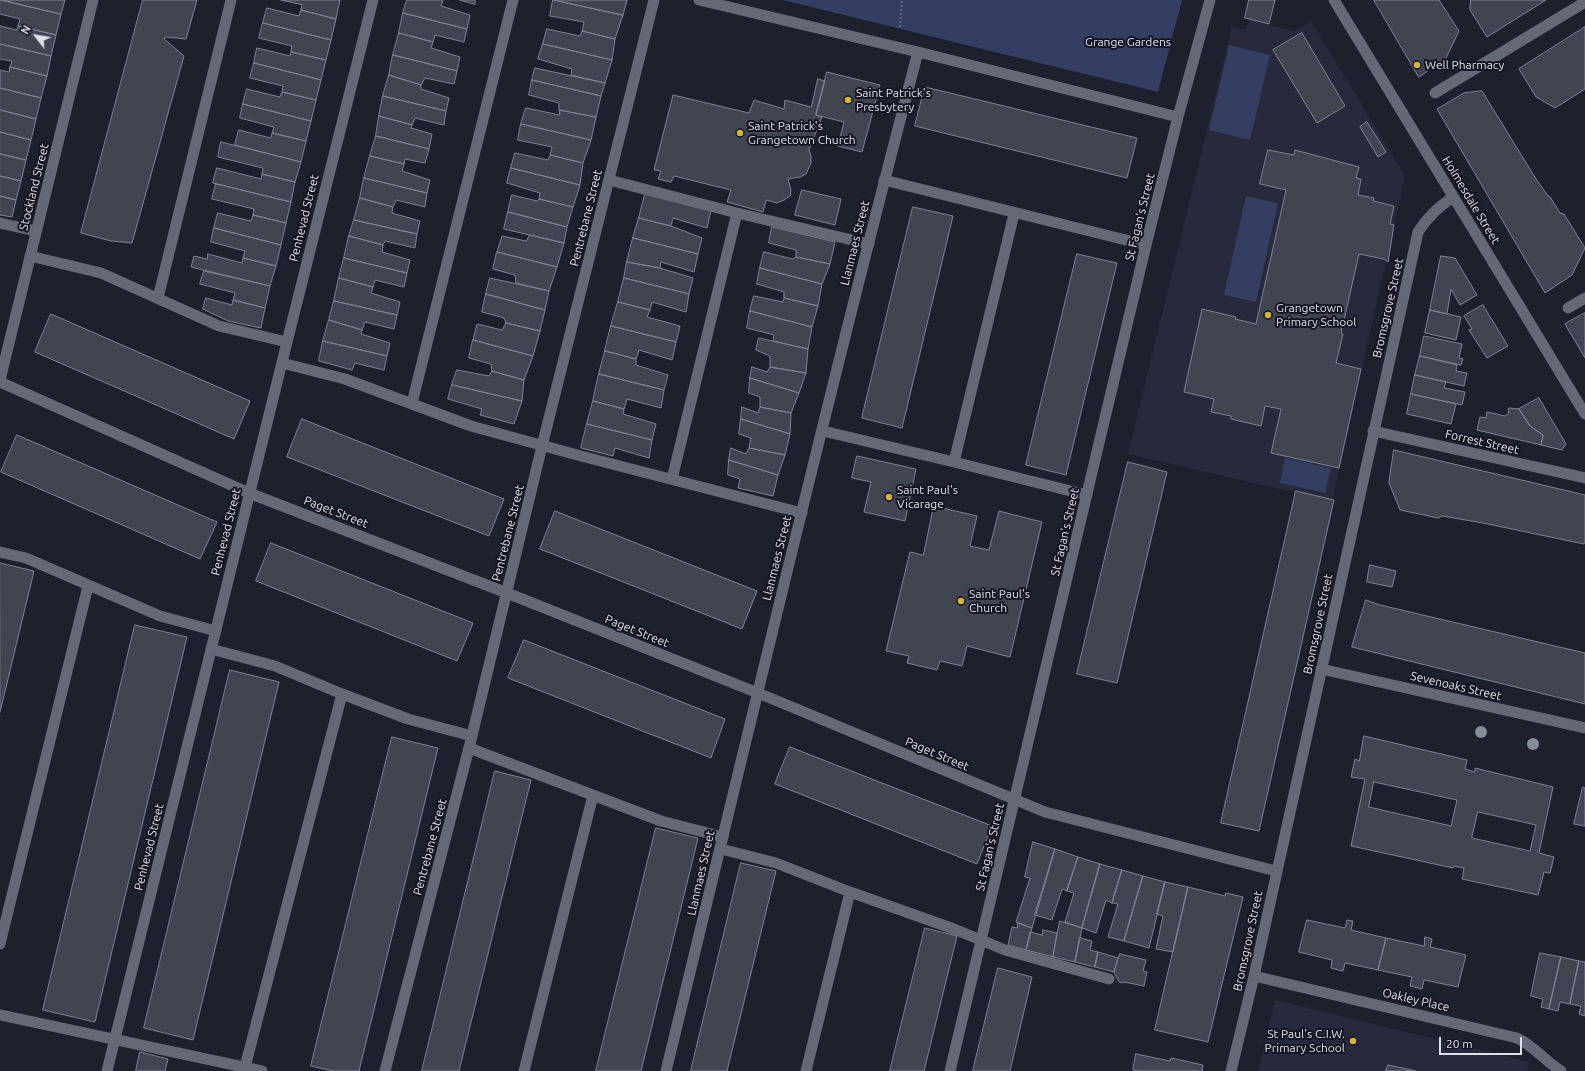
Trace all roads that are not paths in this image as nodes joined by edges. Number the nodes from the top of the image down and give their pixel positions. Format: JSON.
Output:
{"nodes":[{"id":1,"x":93,"y":0,"type":"edge"},
{"id":2,"x":231,"y":0,"type":"edge"},
{"id":3,"x":372,"y":0,"type":"edge"},
{"id":4,"x":513,"y":0,"type":"edge"},
{"id":5,"x":654,"y":0,"type":"edge"},
{"id":6,"x":699,"y":0,"type":"edge"},
{"id":7,"x":1210,"y":0,"type":"edge"},
{"id":8,"x":1334,"y":0,"type":"edge"},
{"id":9,"x":1585,"y":2,"type":"edge"},
{"id":10,"x":918,"y":52,"type":"junction"},
{"id":11,"x":1435,"y":93,"type":"dead end"},
{"id":12,"x":1178,"y":117,"type":"junction"},
{"id":13,"x":609,"y":180,"type":"junction"},
{"id":14,"x":884,"y":180,"type":"junction"},
{"id":15,"x":1453,"y":197,"type":"junction"},
{"id":16,"x":738,"y":213,"type":"junction"},
{"id":17,"x":1014,"y":214,"type":"junction"},
{"id":18,"x":0,"y":223,"type":"edge"},
{"id":19,"x":36,"y":231,"type":"junction"},
{"id":20,"x":869,"y":244,"type":"junction"},
{"id":21,"x":1146,"y":245,"type":"junction"},
{"id":22,"x":30,"y":256,"type":"junction"},
{"id":23,"x":158,"y":298,"type":"junction"},
{"id":24,"x":1585,"y":298,"type":"edge"},
{"id":25,"x":1568,"y":308,"type":"dead end"},
{"id":26,"x":287,"y":342,"type":"junction"},
{"id":27,"x":282,"y":363,"type":"junction"},
{"id":28,"x":0,"y":381,"type":"edge"},
{"id":29,"x":412,"y":403,"type":"junction"},
{"id":30,"x":1585,"y":414,"type":"edge"},
{"id":31,"x":823,"y":431,"type":"junction"},
{"id":32,"x":1373,"y":431,"type":"junction"},
{"id":33,"x":542,"y":446,"type":"junction"},
{"id":34,"x":954,"y":462,"type":"junction"},
{"id":35,"x":1585,"y":478,"type":"edge"},
{"id":36,"x":672,"y":479,"type":"junction"},
{"id":37,"x":250,"y":493,"type":"junction"},
{"id":38,"x":1087,"y":495,"type":"junction"},
{"id":39,"x":802,"y":513,"type":"junction"},
{"id":40,"x":0,"y":552,"type":"edge"},
{"id":41,"x":88,"y":586,"type":"junction"},
{"id":42,"x":507,"y":593,"type":"junction"},
{"id":43,"x":216,"y":630,"type":"junction"},
{"id":44,"x":211,"y":649,"type":"junction"},
{"id":45,"x":1321,"y":670,"type":"junction"},
{"id":46,"x":758,"y":693,"type":"junction"},
{"id":47,"x":342,"y":694,"type":"junction"},
{"id":48,"x":1585,"y":728,"type":"edge"},
{"id":49,"x":472,"y":736,"type":"junction"},
{"id":50,"x":469,"y":748,"type":"junction"},
{"id":51,"x":593,"y":795,"type":"junction"},
{"id":52,"x":1014,"y":800,"type":"junction"},
{"id":53,"x":723,"y":837,"type":"junction"},
{"id":54,"x":720,"y":849,"type":"junction"},
{"id":55,"x":1276,"y":871,"type":"junction"},
{"id":56,"x":850,"y":892,"type":"junction"},
{"id":57,"x":982,"y":941,"type":"junction"},
{"id":58,"x":0,"y":944,"type":"edge"},
{"id":59,"x":1254,"y":976,"type":"junction"},
{"id":60,"x":1109,"y":979,"type":"dead end"},
{"id":61,"x":0,"y":1016,"type":"edge"},
{"id":62,"x":114,"y":1040,"type":"junction"},
{"id":63,"x":245,"y":1067,"type":"junction"},
{"id":64,"x":107,"y":1071,"type":"edge"},
{"id":65,"x":262,"y":1071,"type":"edge"},
{"id":66,"x":385,"y":1071,"type":"edge"},
{"id":67,"x":524,"y":1071,"type":"edge"},
{"id":68,"x":666,"y":1071,"type":"edge"},
{"id":69,"x":806,"y":1071,"type":"edge"},
{"id":70,"x":950,"y":1071,"type":"edge"},
{"id":71,"x":1231,"y":1071,"type":"edge"},
{"id":72,"x":1561,"y":1071,"type":"edge"}],
"edges":[{"from":1,"to":19,"type":"street","name":"Stockland Street"},
{"from":2,"to":23,"type":"street"},
{"from":3,"to":26,"type":"street","name":"Penhevad Street"},
{"from":4,"to":29,"type":"street"},
{"from":5,"to":13,"type":"street","name":"Pentrebane Street"},
{"from":6,"to":10,"type":"street"},
{"from":7,"to":12,"type":"street","name":"St Fagan's Street"},
{"from":8,"to":15,"type":"street","name":"Holmesdale Street"},
{"from":9,"to":11,"type":"street"},
{"from":10,"to":12,"type":"street"},
{"from":10,"to":14,"type":"street","name":"Llanmaes Street"},
{"from":12,"to":21,"type":"street","name":"St Fagan's Street"},
{"from":13,"to":16,"type":"street"},
{"from":13,"to":33,"type":"street","name":"Pentrebane Street"},
{"from":14,"to":17,"type":"street"},
{"from":14,"to":20,"type":"street","name":"Llanmaes Street"},
{"from":15,"to":30,"type":"street","name":"Holmesdale Street"},
{"from":15,"to":32,"type":"street","name":"Bromsgrove Street"},
{"from":16,"to":20,"type":"street"},
{"from":16,"to":36,"type":"street"},
{"from":17,"to":21,"type":"street"},
{"from":17,"to":34,"type":"street"},
{"from":18,"to":19,"type":"street"},
{"from":19,"to":22,"type":"street","name":"Stockland Street"},
{"from":20,"to":31,"type":"street","name":"Llanmaes Street"},
{"from":21,"to":38,"type":"street","name":"St Fagan's Street"},
{"from":22,"to":23,"type":"street"},
{"from":22,"to":28,"type":"street","name":"Stockland Street"},
{"from":23,"to":26,"type":"street"},
{"from":24,"to":25,"type":"street"},
{"from":26,"to":27,"type":"street","name":"Penhevad Street"},
{"from":27,"to":29,"type":"street"},
{"from":27,"to":37,"type":"street","name":"Penhevad Street"},
{"from":28,"to":37,"type":"street","name":"Paget Street"},
{"from":29,"to":33,"type":"street"},
{"from":31,"to":34,"type":"street"},
{"from":31,"to":39,"type":"street","name":"Llanmaes Street"},
{"from":32,"to":35,"type":"street","name":"Forrest Street"},
{"from":32,"to":45,"type":"street","name":"Bromsgrove Street"},
{"from":33,"to":36,"type":"street"},
{"from":33,"to":42,"type":"street","name":"Pentrebane Street"},
{"from":34,"to":38,"type":"street"},
{"from":36,"to":39,"type":"street"},
{"from":37,"to":42,"type":"street","name":"Paget Street"},
{"from":37,"to":43,"type":"street","name":"Penhevad Street"},
{"from":38,"to":52,"type":"street","name":"St Fagan's Street"},
{"from":39,"to":46,"type":"street","name":"Llanmaes Street"},
{"from":40,"to":41,"type":"street"},
{"from":41,"to":43,"type":"street"},
{"from":41,"to":58,"type":"street"},
{"from":42,"to":46,"type":"street","name":"Paget Street"},
{"from":42,"to":49,"type":"street","name":"Pentrebane Street"},
{"from":43,"to":44,"type":"street","name":"Penhevad Street"},
{"from":44,"to":47,"type":"street"},
{"from":44,"to":62,"type":"street","name":"Penhevad Street"},
{"from":45,"to":48,"type":"street","name":"Sevenoaks Street"},
{"from":45,"to":55,"type":"street","name":"Bromsgrove Street"},
{"from":46,"to":52,"type":"street","name":"Paget Street"},
{"from":46,"to":53,"type":"street","name":"Llanmaes Street"},
{"from":47,"to":49,"type":"street"},
{"from":47,"to":63,"type":"street"},
{"from":49,"to":50,"type":"street","name":"Pentrebane Street"},
{"from":50,"to":51,"type":"street"},
{"from":50,"to":66,"type":"street","name":"Pentrebane Street"},
{"from":51,"to":53,"type":"street"},
{"from":51,"to":67,"type":"street"},
{"from":52,"to":55,"type":"street","name":"Paget Street"},
{"from":52,"to":57,"type":"street","name":"St Fagan's Street"},
{"from":53,"to":54,"type":"street","name":"Llanmaes Street"},
{"from":54,"to":56,"type":"street"},
{"from":54,"to":68,"type":"street","name":"Llanmaes Street"},
{"from":55,"to":59,"type":"street","name":"Bromsgrove Street"},
{"from":56,"to":57,"type":"street"},
{"from":56,"to":69,"type":"street"},
{"from":57,"to":60,"type":"street"},
{"from":57,"to":70,"type":"street","name":"St Fagan's Street"},
{"from":59,"to":71,"type":"street","name":"Bromsgrove Street"},
{"from":59,"to":72,"type":"street","name":"Oakley Place"},
{"from":61,"to":62,"type":"street"},
{"from":62,"to":63,"type":"street"},
{"from":62,"to":64,"type":"street","name":"Penhevad Street"},
{"from":63,"to":65,"type":"street"}]}
